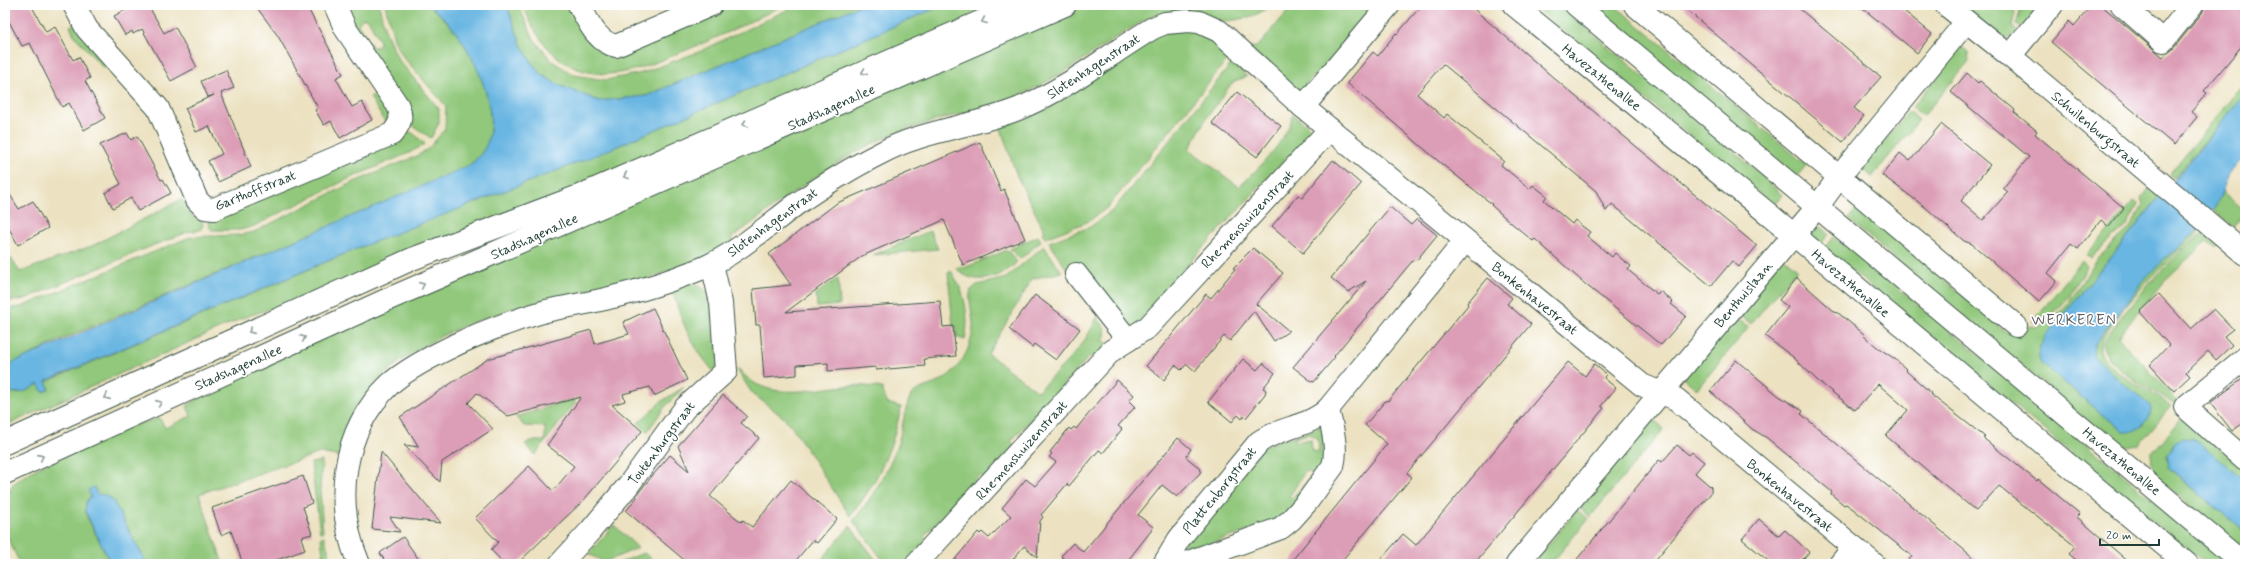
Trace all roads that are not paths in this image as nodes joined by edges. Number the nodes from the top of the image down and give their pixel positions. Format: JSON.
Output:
{"nodes":[{"id":1,"x":74,"y":5,"type":"edge"},
{"id":2,"x":335,"y":5,"type":"edge"},
{"id":3,"x":579,"y":5,"type":"edge"},
{"id":4,"x":711,"y":5,"type":"edge"},
{"id":5,"x":1020,"y":5,"type":"edge"},
{"id":6,"x":1065,"y":5,"type":"edge"},
{"id":7,"x":1389,"y":5,"type":"edge"},
{"id":8,"x":1514,"y":5,"type":"edge"},
{"id":9,"x":1576,"y":5,"type":"edge"},
{"id":10,"x":1635,"y":5,"type":"edge"},
{"id":11,"x":1946,"y":5,"type":"edge"},
{"id":12,"x":2052,"y":5,"type":"edge"},
{"id":13,"x":2122,"y":5,"type":"edge"},
{"id":14,"x":2192,"y":5,"type":"edge"},
{"id":15,"x":1966,"y":22,"type":"junction"},
{"id":16,"x":2010,"y":56,"type":"junction"},
{"id":17,"x":1303,"y":107,"type":"junction"},
{"id":18,"x":1330,"y":129,"type":"junction"},
{"id":19,"x":1839,"y":177,"type":"junction"},
{"id":20,"x":1818,"y":206,"type":"junction"},
{"id":21,"x":1794,"y":235,"type":"junction"},
{"id":22,"x":1465,"y":241,"type":"junction"},
{"id":23,"x":2245,"y":254,"type":"edge"},
{"id":24,"x":712,"y":264,"type":"junction"},
{"id":25,"x":1076,"y":274,"type":"dead end"},
{"id":26,"x":2016,"y":326,"type":"dead end"},
{"id":27,"x":1128,"y":340,"type":"junction"},
{"id":28,"x":2245,"y":358,"type":"edge"},
{"id":29,"x":1659,"y":393,"type":"junction"},
{"id":30,"x":1328,"y":409,"type":"junction"},
{"id":31,"x":5,"y":443,"type":"edge"},
{"id":32,"x":2245,"y":460,"type":"edge"},
{"id":33,"x":5,"y":473,"type":"edge"},
{"id":34,"x":1854,"y":548,"type":"junction"},
{"id":35,"x":359,"y":564,"type":"edge"},
{"id":36,"x":560,"y":564,"type":"edge"},
{"id":37,"x":916,"y":564,"type":"edge"},
{"id":38,"x":1164,"y":564,"type":"edge"},
{"id":39,"x":1183,"y":564,"type":"edge"},
{"id":40,"x":1517,"y":564,"type":"edge"},
{"id":41,"x":1840,"y":564,"type":"edge"},
{"id":42,"x":1874,"y":564,"type":"edge"},
{"id":43,"x":2187,"y":564,"type":"edge"},
{"id":44,"x":2244,"y":564,"type":"edge"}],
"edges":[{"from":1,"to":2,"type":"street","name":"Garthoffstraat"},
{"from":3,"to":4,"type":"street"},
{"from":5,"to":31,"type":"street","name":"Stadshagenallee","one_way":true},
{"from":33,"to":6,"type":"street","name":"Stadshagenallee","one_way":true},
{"from":7,"to":17,"type":"street"},
{"from":8,"to":21,"type":"street","name":"Havezathenallee"},
{"from":9,"to":20,"type":"street","name":"Havezathenallee"},
{"from":10,"to":19,"type":"street"},
{"from":11,"to":15,"type":"street","name":"Schuilenburgstraat"},
{"from":12,"to":16,"type":"street"},
{"from":13,"to":14,"type":"street"},
{"from":15,"to":16,"type":"street","name":"Schuilenburgstraat"},
{"from":15,"to":19,"type":"street","name":"Benthuislaan"},
{"from":16,"to":23,"type":"street","name":"Schuilenburgstraat"},
{"from":17,"to":18,"type":"street","name":"Bonkenhavestraat"},
{"from":17,"to":24,"type":"street","name":"Slotenhagenstraat"},
{"from":18,"to":22,"type":"street","name":"Bonkenhavestraat"},
{"from":18,"to":27,"type":"street","name":"Rhemenshuizenstraat"},
{"from":19,"to":20,"type":"street","name":"Benthuislaan"},
{"from":19,"to":26,"type":"street"},
{"from":20,"to":21,"type":"street","name":"Benthuislaan"},
{"from":20,"to":44,"type":"street","name":"Havezathenallee"},
{"from":21,"to":29,"type":"street","name":"Benthuislaan"},
{"from":21,"to":43,"type":"street","name":"Havezathenallee"},
{"from":22,"to":29,"type":"street","name":"Bonkenhavestraat"},
{"from":22,"to":30,"type":"street","name":"Plattenborgstraat"},
{"from":24,"to":35,"type":"street","name":"Slotenhagenstraat"},
{"from":24,"to":36,"type":"street","name":"Toutenburgstraat"},
{"from":25,"to":27,"type":"street"},
{"from":27,"to":37,"type":"street","name":"Rhemenshuizenstraat"},
{"from":28,"to":32,"type":"street"},
{"from":29,"to":34,"type":"street","name":"Bonkenhavestraat"},
{"from":29,"to":40,"type":"street","name":"Benthuislaan"},
{"from":30,"to":38,"type":"street","name":"Plattenborgstraat"},
{"from":30,"to":39,"type":"street"},
{"from":34,"to":41,"type":"street"},
{"from":34,"to":42,"type":"street","name":"Bonkenhavestraat"}]}
